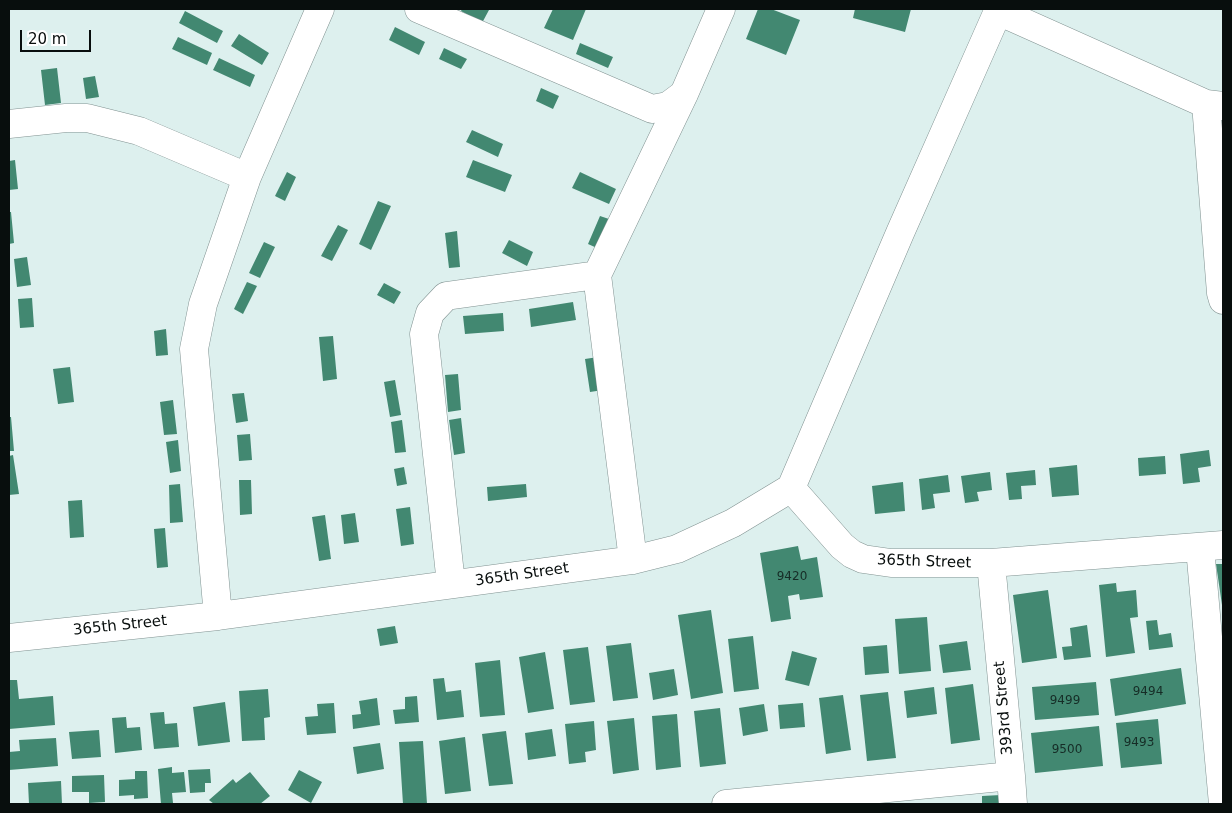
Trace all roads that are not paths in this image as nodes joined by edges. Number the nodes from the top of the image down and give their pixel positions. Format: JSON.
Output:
{"nodes":[{"id":1,"x":320,"y":9,"type":"edge"},
{"id":2,"x":419,"y":9,"type":"edge"},
{"id":3,"x":721,"y":9,"type":"edge"},
{"id":4,"x":998,"y":10,"type":"edge"},
{"id":5,"x":684,"y":94,"type":"junction"},
{"id":6,"x":1214,"y":105,"type":"edge"},
{"id":7,"x":9,"y":124,"type":"edge"},
{"id":8,"x":247,"y":177,"type":"junction"},
{"id":9,"x":597,"y":275,"type":"junction"},
{"id":10,"x":1223,"y":300,"type":"edge"},
{"id":11,"x":792,"y":488,"type":"junction"},
{"id":12,"x":1212,"y":547,"type":"edge"},
{"id":13,"x":633,"y":560,"type":"junction"},
{"id":14,"x":991,"y":563,"type":"junction"},
{"id":15,"x":451,"y":584,"type":"junction"},
{"id":16,"x":218,"y":616,"type":"junction"},
{"id":17,"x":9,"y":638,"type":"edge"},
{"id":18,"x":1011,"y":776,"type":"junction"},
{"id":19,"x":726,"y":804,"type":"edge"},
{"id":20,"x":1014,"y":804,"type":"edge"},
{"id":21,"x":1223,"y":804,"type":"edge"}],
"edges":[{"from":1,"to":8,"type":"street"},
{"from":2,"to":5,"type":"street"},
{"from":3,"to":5,"type":"street"},
{"from":4,"to":6,"type":"street"},
{"from":4,"to":11,"type":"street"},
{"from":5,"to":9,"type":"street"},
{"from":6,"to":10,"type":"street"},
{"from":7,"to":8,"type":"street"},
{"from":8,"to":16,"type":"street"},
{"from":9,"to":13,"type":"street"},
{"from":9,"to":15,"type":"street"},
{"from":11,"to":13,"type":"street","name":"365th Street"},
{"from":11,"to":14,"type":"street","name":"365th Street"},
{"from":12,"to":14,"type":"street"},
{"from":12,"to":21,"type":"street"},
{"from":13,"to":15,"type":"street","name":"365th Street"},
{"from":14,"to":18,"type":"street","name":"393rd Street"},
{"from":15,"to":16,"type":"street","name":"365th Street"},
{"from":16,"to":17,"type":"street","name":"365th Street"},
{"from":18,"to":19,"type":"street","name":"393rd Street"},
{"from":18,"to":20,"type":"street"}]}
